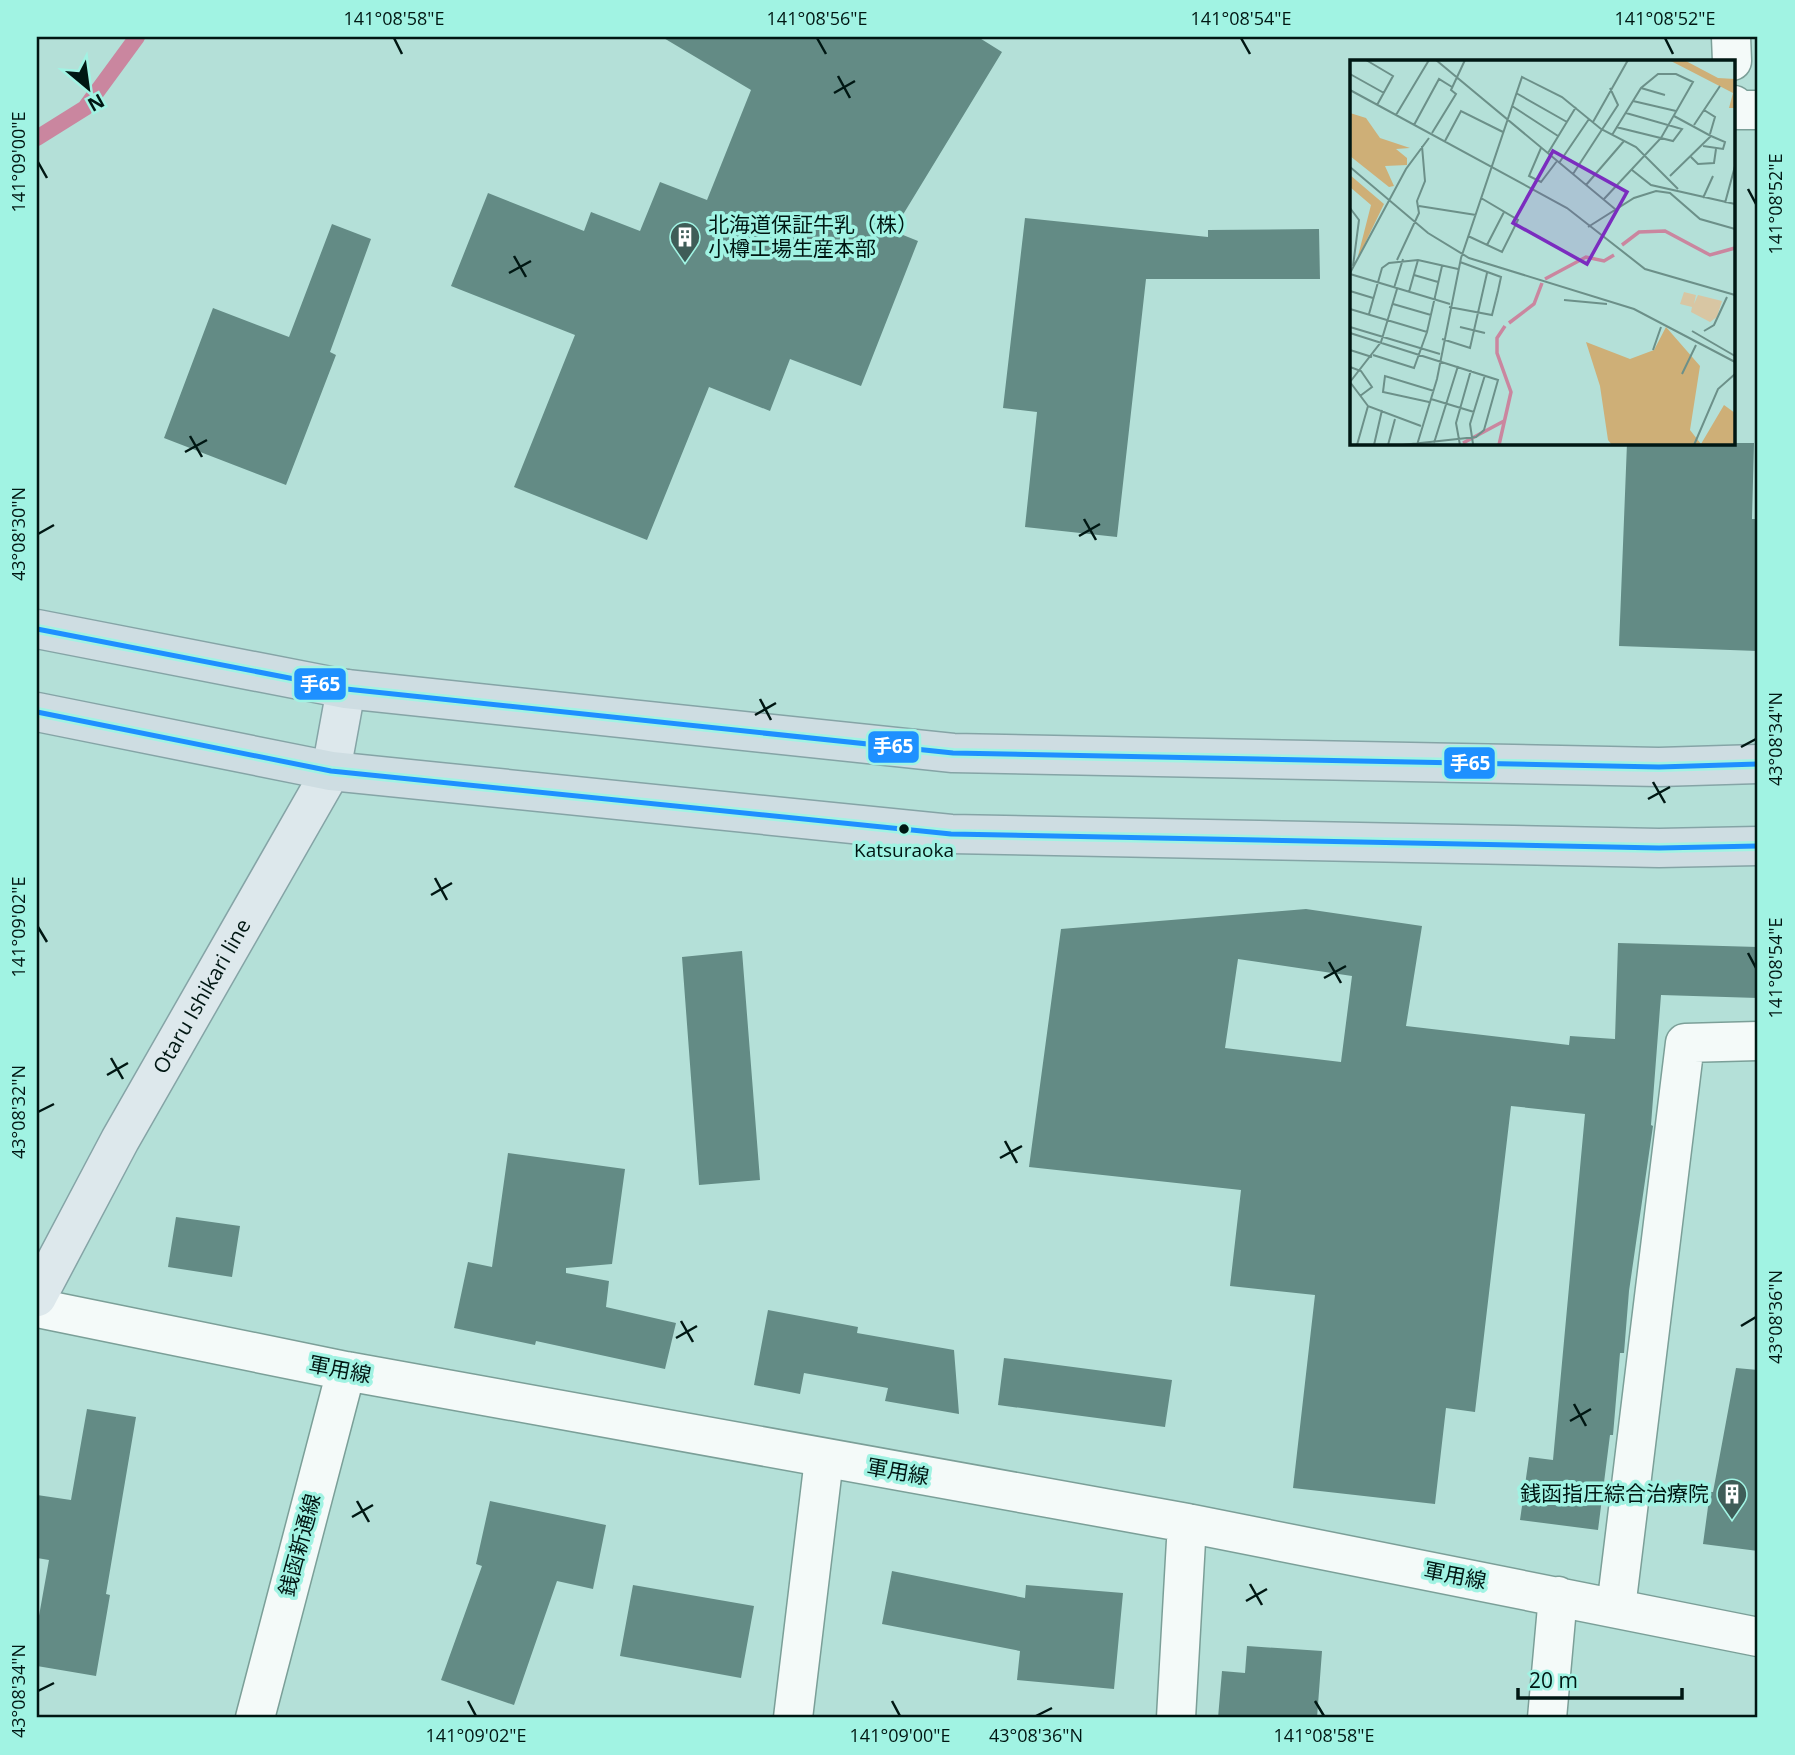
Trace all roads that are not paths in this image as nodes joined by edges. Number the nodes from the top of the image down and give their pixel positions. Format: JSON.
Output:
{"nodes":[{"id":1,"x":1731,"y":37,"type":"edge"},
{"id":2,"x":1732,"y":60,"type":"edge"},
{"id":3,"x":1736,"y":110,"type":"edge"},
{"id":4,"x":1758,"y":110,"type":"edge"},
{"id":5,"x":37,"y":629,"type":"edge"},
{"id":6,"x":346,"y":689,"type":"junction"},
{"id":7,"x":37,"y":712,"type":"edge"},
{"id":8,"x":1758,"y":764,"type":"edge"},
{"id":9,"x":331,"y":771,"type":"junction"},
{"id":10,"x":1758,"y":846,"type":"edge"},
{"id":11,"x":1758,"y":1041,"type":"edge"},
{"id":12,"x":37,"y":1297,"type":"edge"},
{"id":13,"x":37,"y":1308,"type":"edge"},
{"id":14,"x":345,"y":1371,"type":"junction"},
{"id":15,"x":824,"y":1459,"type":"junction"},
{"id":16,"x":1187,"y":1523,"type":"junction"},
{"id":17,"x":1558,"y":1596,"type":"junction"},
{"id":18,"x":1616,"y":1608,"type":"junction"},
{"id":19,"x":1758,"y":1637,"type":"edge"},
{"id":20,"x":255,"y":1718,"type":"edge"},
{"id":21,"x":793,"y":1718,"type":"edge"},
{"id":22,"x":1176,"y":1718,"type":"edge"},
{"id":23,"x":1547,"y":1718,"type":"edge"}],
"edges":[{"from":1,"to":2,"type":"street"},
{"from":3,"to":4,"type":"street"},
{"from":5,"to":6,"type":"highway"},
{"from":6,"to":8,"type":"highway"},
{"from":6,"to":9,"type":"main road","name":"Otaru Ishikari line"},
{"from":7,"to":9,"type":"highway"},
{"from":9,"to":10,"type":"highway"},
{"from":9,"to":12,"type":"main road","name":"Otaru Ishikari line"},
{"from":11,"to":18,"type":"street"},
{"from":13,"to":14,"type":"street","name":"軍用線"},
{"from":14,"to":15,"type":"street","name":"軍用線"},
{"from":14,"to":20,"type":"street","name":"銭函新通線"},
{"from":15,"to":16,"type":"street","name":"軍用線"},
{"from":15,"to":21,"type":"street"},
{"from":16,"to":17,"type":"street","name":"軍用線"},
{"from":16,"to":22,"type":"street"},
{"from":17,"to":18,"type":"street","name":"軍用線"},
{"from":17,"to":23,"type":"street"},
{"from":18,"to":19,"type":"street","name":"軍用線"}]}
